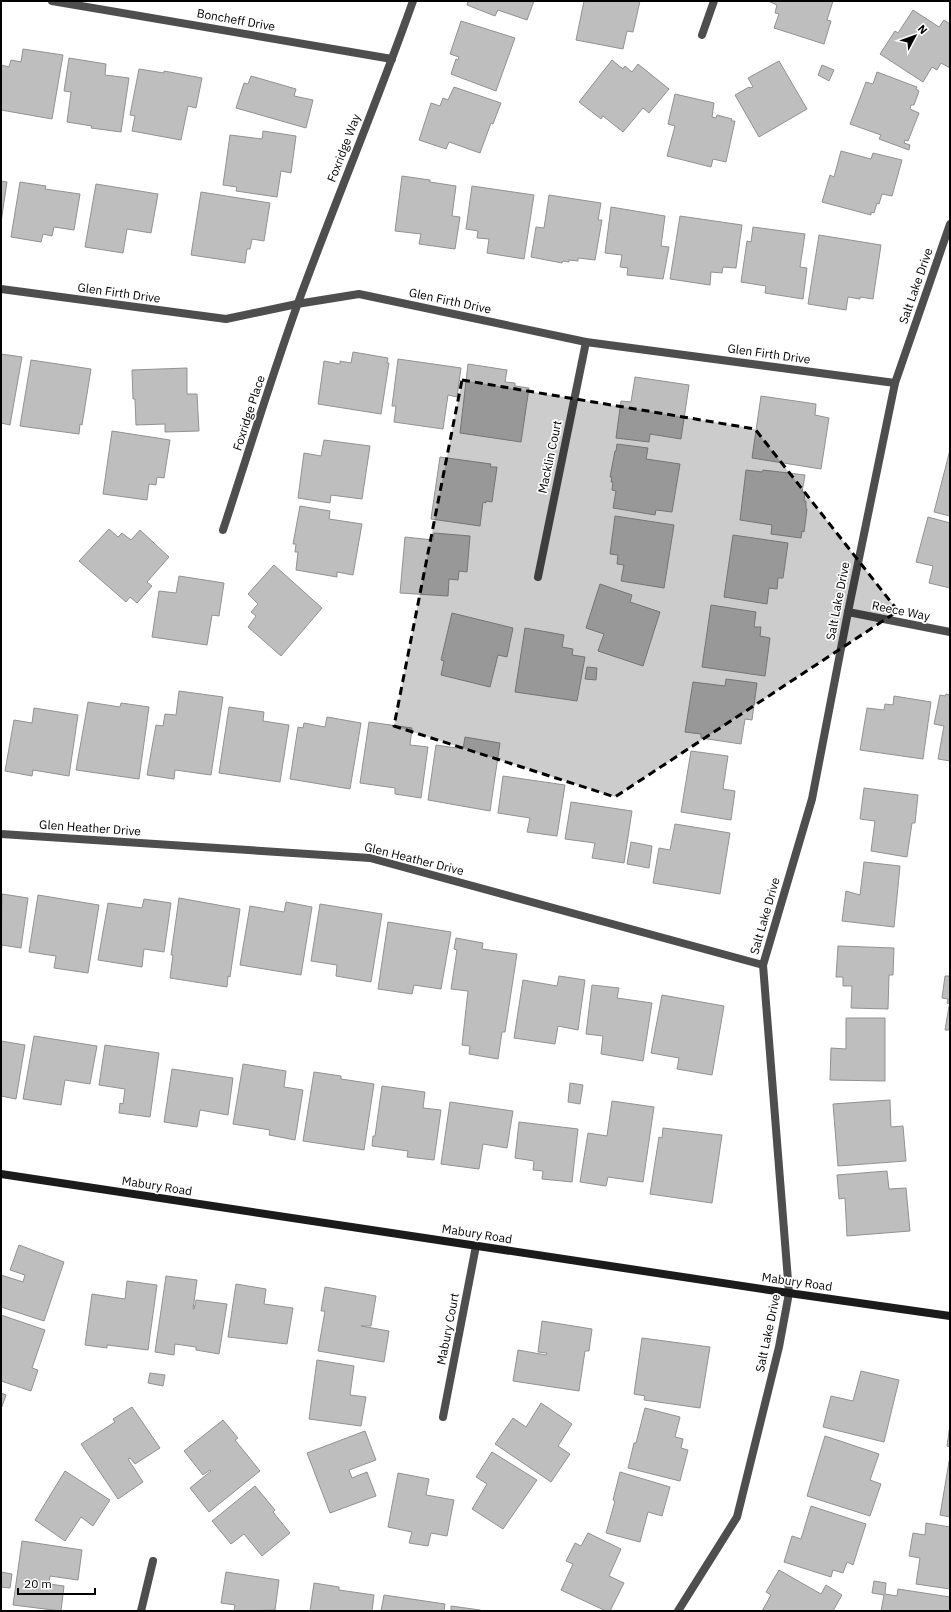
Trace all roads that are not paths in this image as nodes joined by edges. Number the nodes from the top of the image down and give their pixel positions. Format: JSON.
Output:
{"nodes":[{"id":1,"x":52,"y":1,"type":"edge"},
{"id":2,"x":413,"y":1,"type":"edge"},
{"id":3,"x":714,"y":1,"type":"edge"},
{"id":4,"x":702,"y":35,"type":"dead end"},
{"id":5,"x":392,"y":59,"type":"junction"},
{"id":6,"x":950,"y":224,"type":"edge"},
{"id":7,"x":1,"y":289,"type":"edge"},
{"id":8,"x":297,"y":304,"type":"junction"},
{"id":9,"x":586,"y":342,"type":"junction"},
{"id":10,"x":895,"y":383,"type":"junction"},
{"id":11,"x":223,"y":530,"type":"dead end"},
{"id":12,"x":538,"y":577,"type":"dead end"},
{"id":13,"x":848,"y":612,"type":"junction"},
{"id":14,"x":950,"y":632,"type":"edge"},
{"id":15,"x":1,"y":834,"type":"edge"},
{"id":16,"x":763,"y":965,"type":"junction"},
{"id":17,"x":1,"y":1174,"type":"edge"},
{"id":18,"x":476,"y":1246,"type":"junction"},
{"id":19,"x":789,"y":1294,"type":"junction"},
{"id":20,"x":950,"y":1316,"type":"edge"},
{"id":21,"x":443,"y":1417,"type":"dead end"},
{"id":22,"x":153,"y":1561,"type":"dead end"},
{"id":23,"x":141,"y":1611,"type":"edge"},
{"id":24,"x":678,"y":1611,"type":"edge"}],
"edges":[{"from":1,"to":5,"type":"street","name":"Boncheff Drive"},
{"from":2,"to":5,"type":"street","name":"Foxridge Way"},
{"from":3,"to":4,"type":"street"},
{"from":5,"to":8,"type":"street","name":"Foxridge Way"},
{"from":6,"to":10,"type":"street","name":"Salt Lake Drive"},
{"from":7,"to":8,"type":"street","name":"Glen Firth Drive"},
{"from":8,"to":9,"type":"street","name":"Glen Firth Drive"},
{"from":8,"to":11,"type":"street","name":"Foxridge Place"},
{"from":9,"to":10,"type":"street","name":"Glen Firth Drive"},
{"from":9,"to":12,"type":"street","name":"Macklin Court"},
{"from":10,"to":13,"type":"street","name":"Salt Lake Drive"},
{"from":13,"to":14,"type":"street","name":"Reece Way"},
{"from":13,"to":16,"type":"street","name":"Salt Lake Drive"},
{"from":15,"to":16,"type":"street","name":"Glen Heather Drive"},
{"from":16,"to":19,"type":"street","name":"Salt Lake Drive"},
{"from":17,"to":18,"type":"main road","name":"Mabury Road"},
{"from":18,"to":19,"type":"main road","name":"Mabury Road"},
{"from":18,"to":21,"type":"street","name":"Mabury Court"},
{"from":19,"to":20,"type":"main road","name":"Mabury Road"},
{"from":19,"to":24,"type":"street","name":"Salt Lake Drive"},
{"from":22,"to":23,"type":"street"}]}
